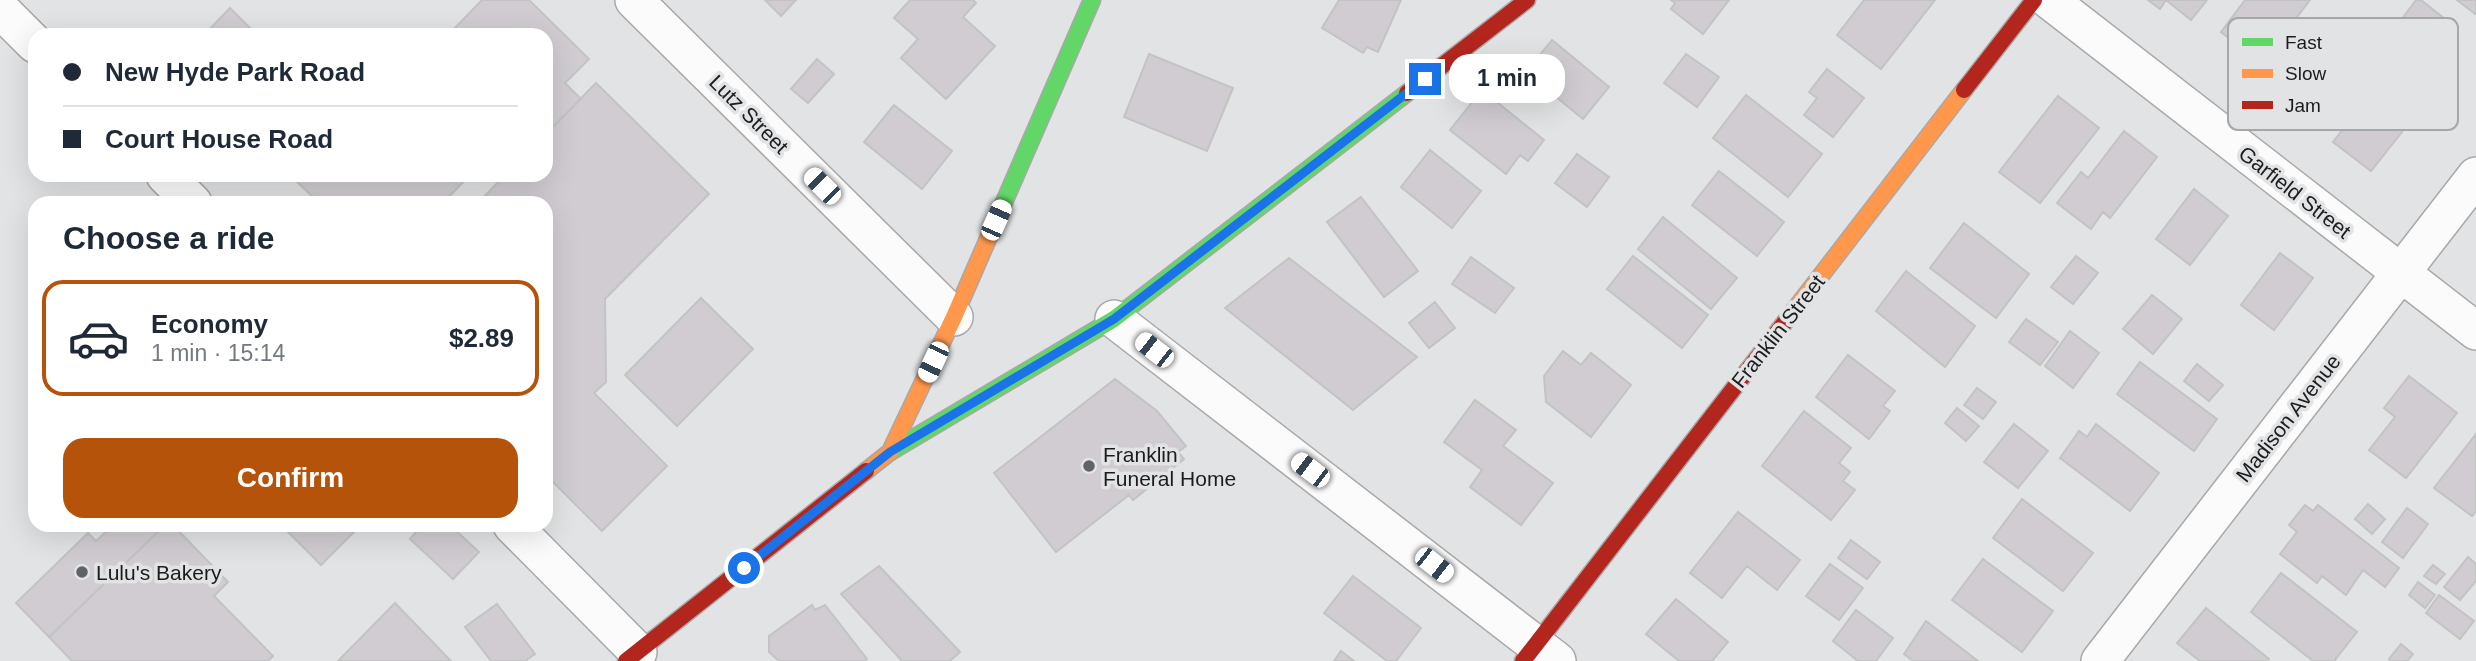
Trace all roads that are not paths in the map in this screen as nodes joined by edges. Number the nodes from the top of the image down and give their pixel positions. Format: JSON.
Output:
{"nodes":[{"id":1,"x":634,"y":0,"type":"edge"},
{"id":2,"x":1092,"y":0,"type":"edge"},
{"id":3,"x":1527,"y":0,"type":"edge"},
{"id":4,"x":2034,"y":0,"type":"edge"},
{"id":5,"x":2049,"y":0,"type":"edge"},
{"id":6,"x":0,"y":9,"type":"edge"},
{"id":7,"x":28,"y":37,"type":"edge"},
{"id":8,"x":2476,"y":176,"type":"edge"},
{"id":9,"x":172,"y":182,"type":"edge"},
{"id":10,"x":186,"y":196,"type":"edge"},
{"id":11,"x":2400,"y":273,"type":"junction"},
{"id":12,"x":954,"y":317,"type":"junction"},
{"id":13,"x":1114,"y":319,"type":"junction"},
{"id":14,"x":2476,"y":331,"type":"edge"},
{"id":15,"x":890,"y":452,"type":"junction"},
{"id":16,"x":518,"y":532,"type":"edge"},
{"id":17,"x":1539,"y":655,"type":"edge"},
{"id":18,"x":632,"y":657,"type":"edge"},
{"id":19,"x":2100,"y":661,"type":"edge"}],
"edges":[{"from":1,"to":12,"type":"street","name":"Lutz Street"},
{"from":2,"to":12,"type":"street"},
{"from":3,"to":13,"type":"street"},
{"from":4,"to":17,"type":"street","name":"Franklin Street"},
{"from":5,"to":11,"type":"street","name":"Garfield Street"},
{"from":6,"to":7,"type":"street"},
{"from":8,"to":11,"type":"street","name":"Madison Avenue"},
{"from":9,"to":10,"type":"street"},
{"from":11,"to":14,"type":"street","name":"Garfield Street"},
{"from":11,"to":19,"type":"street","name":"Madison Avenue"},
{"from":12,"to":15,"type":"street"},
{"from":13,"to":15,"type":"street"},
{"from":13,"to":17,"type":"street"},
{"from":15,"to":18,"type":"street"},
{"from":16,"to":18,"type":"street"}]}
